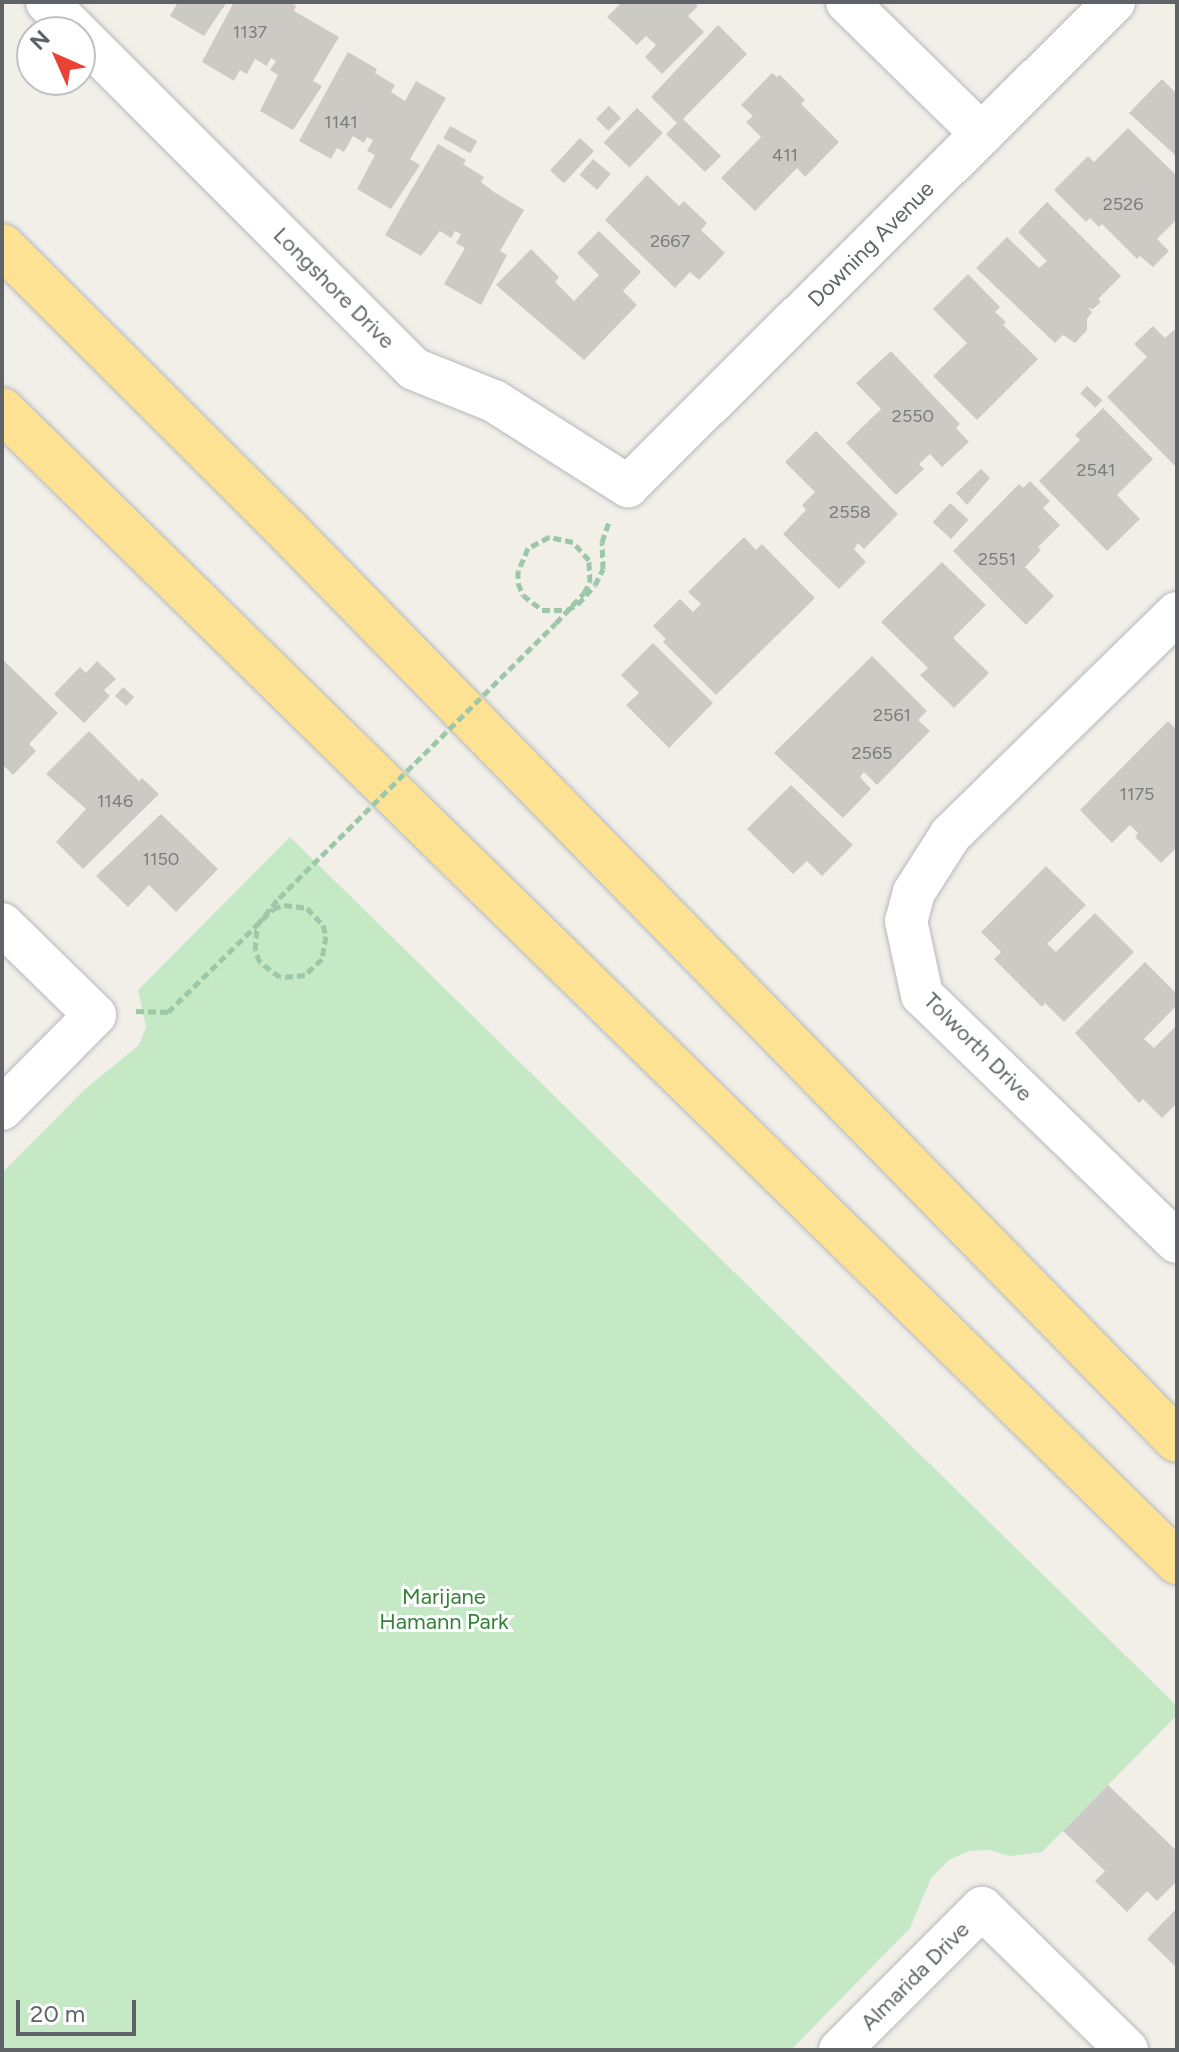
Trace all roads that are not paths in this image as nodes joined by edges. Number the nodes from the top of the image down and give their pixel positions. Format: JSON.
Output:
{"nodes":[{"id":1,"x":847,"y":2,"type":"edge"},
{"id":2,"x":1114,"y":2,"type":"edge"},
{"id":3,"x":96,"y":52,"type":"edge"},
{"id":4,"x":982,"y":134,"type":"junction"},
{"id":5,"x":2,"y":246,"type":"edge"},
{"id":6,"x":2,"y":410,"type":"edge"},
{"id":7,"x":628,"y":486,"type":"joint"},
{"id":8,"x":1177,"y":613,"type":"edge"},
{"id":9,"x":2,"y":924,"type":"edge"},
{"id":10,"x":2,"y":1109,"type":"edge"},
{"id":11,"x":1177,"y":1242,"type":"edge"},
{"id":12,"x":1177,"y":1440,"type":"edge"},
{"id":13,"x":1177,"y":1562,"type":"edge"},
{"id":14,"x":840,"y":2050,"type":"edge"},
{"id":15,"x":1127,"y":2050,"type":"edge"}],
"edges":[{"from":1,"to":4,"type":"street"},
{"from":2,"to":4,"type":"street","name":"Downing Avenue"},
{"from":3,"to":7,"type":"street","name":"Longshore Drive"},
{"from":4,"to":7,"type":"street","name":"Downing Avenue"},
{"from":5,"to":12,"type":"highway"},
{"from":6,"to":13,"type":"highway"},
{"from":8,"to":11,"type":"street","name":"Tolworth Drive"},
{"from":9,"to":10,"type":"street"},
{"from":14,"to":15,"type":"street","name":"Almarida Drive"}]}
